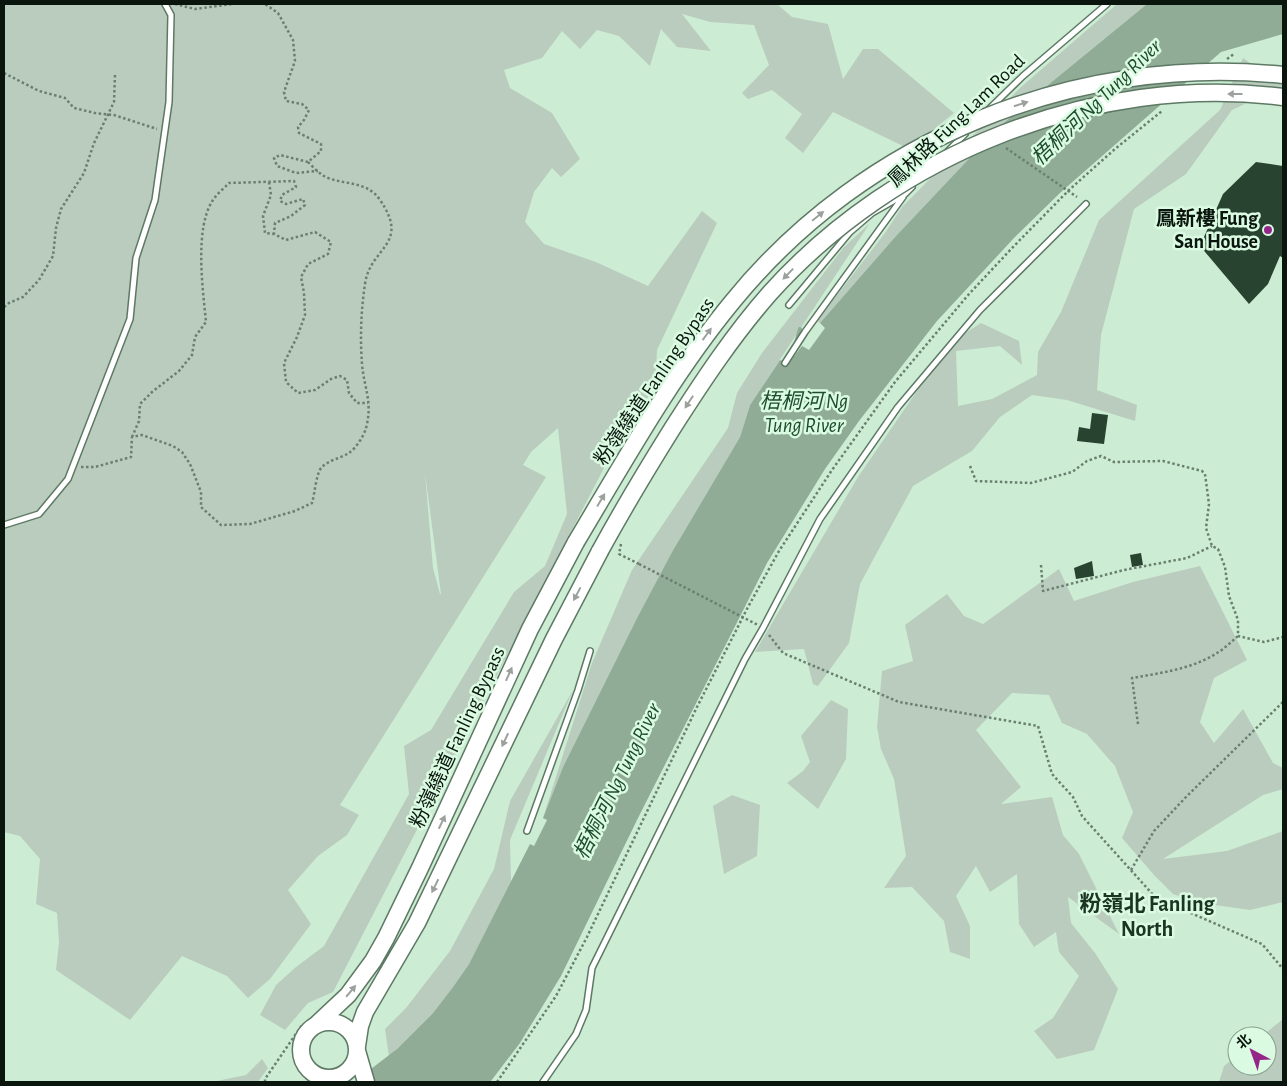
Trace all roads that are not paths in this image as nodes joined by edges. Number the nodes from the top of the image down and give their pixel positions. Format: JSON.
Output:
{"nodes":[{"id":1,"x":165,"y":4,"type":"edge"},
{"id":2,"x":1107,"y":4,"type":"edge"},
{"id":3,"x":1283,"y":75,"type":"edge"},
{"id":4,"x":1283,"y":97,"type":"edge"},
{"id":5,"x":905,"y":194,"type":"junction"},
{"id":6,"x":1086,"y":204,"type":"dead end"},
{"id":7,"x":789,"y":305,"type":"dead end"},
{"id":8,"x":785,"y":363,"type":"dead end"},
{"id":9,"x":4,"y":525,"type":"edge"},
{"id":10,"x":590,"y":651,"type":"dead end"},
{"id":11,"x":527,"y":831,"type":"dead end"},
{"id":12,"x":316,"y":1025,"type":"junction"},
{"id":13,"x":357,"y":1048,"type":"junction"},
{"id":14,"x":364,"y":1077,"type":"edge"},
{"id":15,"x":336,"y":1080,"type":"edge"},
{"id":16,"x":543,"y":1082,"type":"edge"}],
"edges":[{"from":1,"to":9,"type":"lane"},
{"from":2,"to":5,"type":"lane","name":"鳳林路 Fung Lam Road"},
{"from":12,"to":3,"type":"main road","name":"粉嶺繞道 Fanling Bypass","one_way":true,"bridge":true},
{"from":4,"to":13,"type":"main road","name":"粉嶺繞道 Fanling Bypass","one_way":true,"bridge":true},
{"from":5,"to":7,"type":"lane","name":"鳳林路 Fung Lam Road"},
{"from":5,"to":8,"type":"lane"},
{"from":6,"to":16,"type":"lane"},
{"from":10,"to":11,"type":"lane"},
{"from":12,"to":13,"type":"main road"},
{"from":12,"to":15,"type":"main road"},
{"from":13,"to":14,"type":"main road"},
{"from":13,"to":15,"type":"main road"}]}
